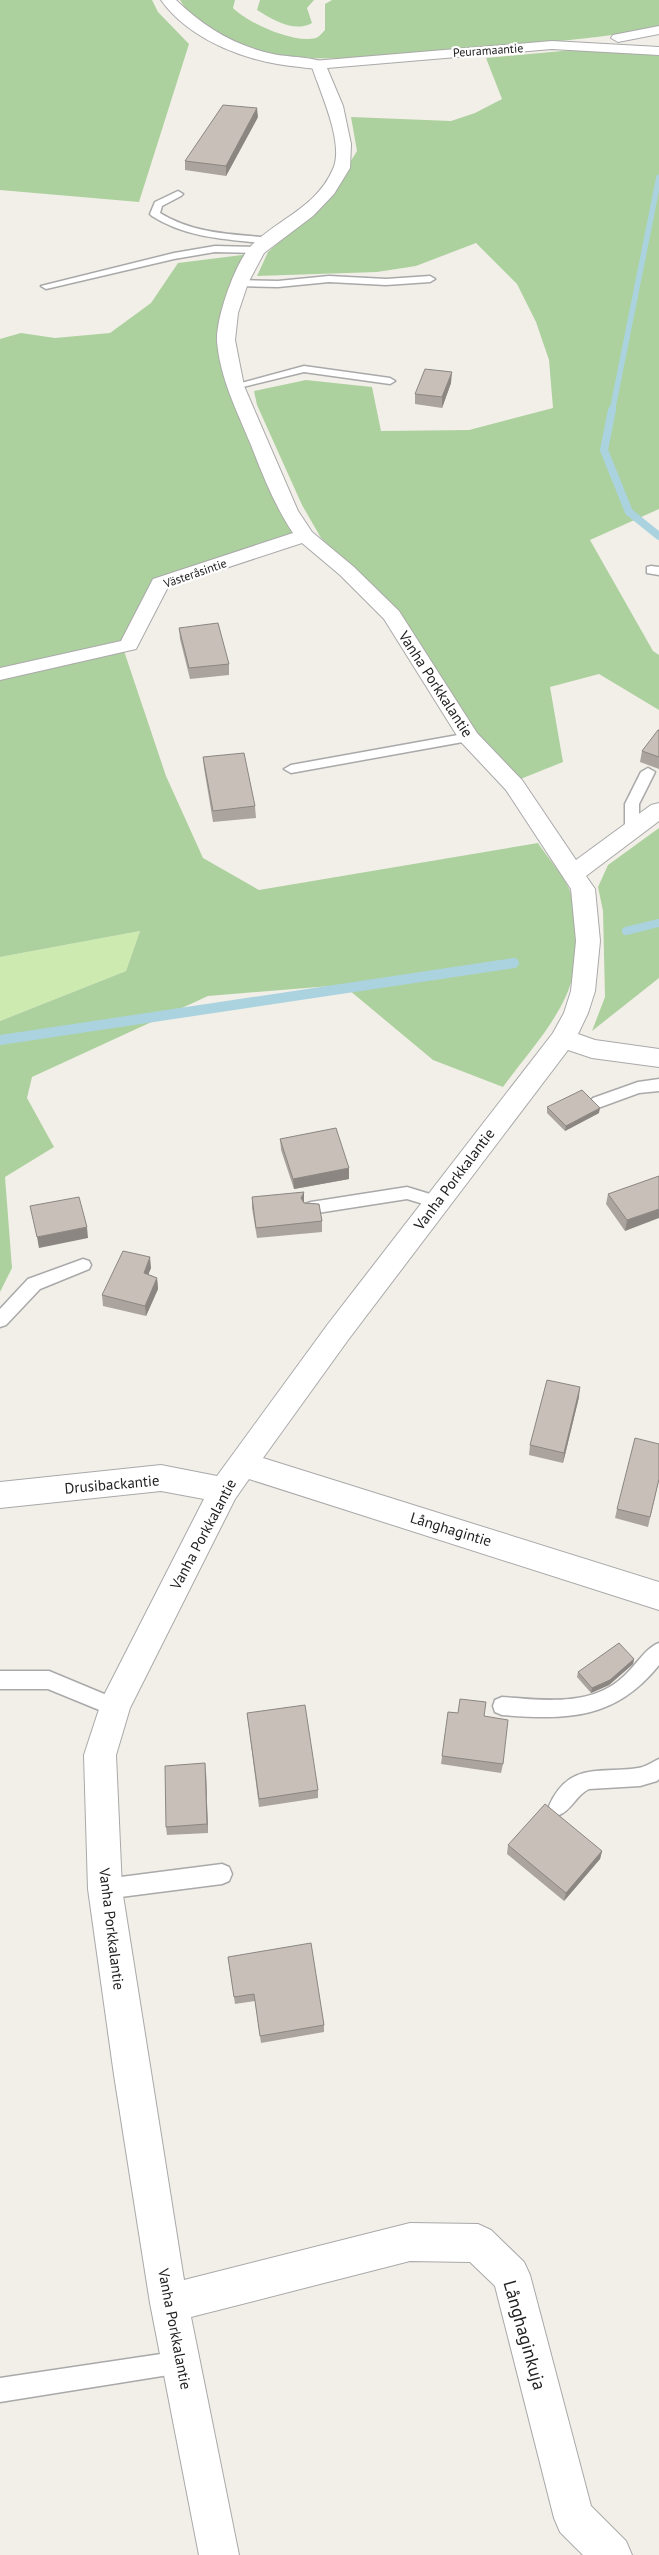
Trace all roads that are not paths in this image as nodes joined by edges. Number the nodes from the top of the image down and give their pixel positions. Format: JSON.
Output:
{"nodes":[{"id":1,"x":168,"y":0,"type":"edge"},
{"id":2,"x":659,"y":30,"type":"edge"},
{"id":3,"x":642,"y":33,"type":"junction"},
{"id":4,"x":590,"y":46,"type":"junction"},
{"id":5,"x":654,"y":50,"type":"edge"},
{"id":6,"x":318,"y":64,"type":"junction"},
{"id":7,"x":178,"y":194,"type":"dead end"},
{"id":8,"x":263,"y":245,"type":"junction"},
{"id":9,"x":430,"y":279,"type":"dead end"},
{"id":10,"x":239,"y":283,"type":"junction"},
{"id":11,"x":46,"y":286,"type":"dead end"},
{"id":12,"x":390,"y":381,"type":"dead end"},
{"id":13,"x":235,"y":386,"type":"junction"},
{"id":14,"x":306,"y":536,"type":"junction"},
{"id":15,"x":0,"y":674,"type":"edge"},
{"id":16,"x":468,"y":737,"type":"junction"},
{"id":17,"x":291,"y":769,"type":"dead end"},
{"id":18,"x":648,"y":772,"type":"dead end"},
{"id":19,"x":659,"y":810,"type":"edge"},
{"id":20,"x":632,"y":832,"type":"junction"},
{"id":21,"x":573,"y":874,"type":"junction"},
{"id":22,"x":563,"y":1038,"type":"junction"},
{"id":23,"x":659,"y":1058,"type":"edge"},
{"id":24,"x":659,"y":1084,"type":"edge"},
{"id":25,"x":598,"y":1102,"type":"dead end"},
{"id":26,"x":436,"y":1202,"type":"junction"},
{"id":27,"x":311,"y":1208,"type":"edge"},
{"id":28,"x":83,"y":1265,"type":"dead end"},
{"id":29,"x":0,"y":1320,"type":"edge"},
{"id":30,"x":242,"y":1464,"type":"junction"},
{"id":31,"x":224,"y":1490,"type":"junction"},
{"id":32,"x":0,"y":1494,"type":"edge"},
{"id":33,"x":659,"y":1596,"type":"edge"},
{"id":34,"x":659,"y":1651,"type":"edge"},
{"id":35,"x":0,"y":1680,"type":"edge"},
{"id":36,"x":502,"y":1706,"type":"dead end"},
{"id":37,"x":114,"y":1707,"type":"junction"},
{"id":38,"x":657,"y":1774,"type":"edge"},
{"id":39,"x":559,"y":1806,"type":"dead end"},
{"id":40,"x":222,"y":1874,"type":"dead end"},
{"id":41,"x":105,"y":1889,"type":"junction"},
{"id":42,"x":169,"y":2303,"type":"junction"},
{"id":43,"x":182,"y":2362,"type":"junction"},
{"id":44,"x":0,"y":2390,"type":"edge"},
{"id":45,"x":574,"y":2518,"type":"junction"},
{"id":46,"x":219,"y":2555,"type":"edge"},
{"id":47,"x":588,"y":2555,"type":"edge"},
{"id":48,"x":612,"y":2555,"type":"edge"}],
"edges":[{"from":1,"to":6,"type":"street"},
{"from":2,"to":3,"type":"street"},
{"from":3,"to":4,"type":"street"},
{"from":3,"to":5,"type":"street"},
{"from":4,"to":5,"type":"street","name":"Peuramaantie"},
{"from":4,"to":6,"type":"street","name":"Peuramaantie"},
{"from":6,"to":8,"type":"street","name":"Vanha Porkkalantie"},
{"from":7,"to":8,"type":"lane"},
{"from":8,"to":10,"type":"street","name":"Vanha Porkkalantie"},
{"from":8,"to":11,"type":"lane"},
{"from":9,"to":10,"type":"lane"},
{"from":10,"to":13,"type":"street","name":"Vanha Porkkalantie"},
{"from":12,"to":13,"type":"lane"},
{"from":13,"to":14,"type":"street","name":"Vanha Porkkalantie"},
{"from":14,"to":15,"type":"street","name":"Västeråsintie"},
{"from":14,"to":16,"type":"street","name":"Vanha Porkkalantie"},
{"from":16,"to":17,"type":"lane"},
{"from":16,"to":21,"type":"street","name":"Vanha Porkkalantie"},
{"from":18,"to":20,"type":"lane"},
{"from":19,"to":20,"type":"street"},
{"from":20,"to":21,"type":"street"},
{"from":21,"to":22,"type":"street","name":"Vanha Porkkalantie"},
{"from":22,"to":23,"type":"street"},
{"from":22,"to":26,"type":"street","name":"Vanha Porkkalantie"},
{"from":24,"to":25,"type":"lane"},
{"from":26,"to":27,"type":"lane"},
{"from":26,"to":30,"type":"street","name":"Vanha Porkkalantie"},
{"from":28,"to":29,"type":"lane"},
{"from":30,"to":31,"type":"street","name":"Vanha Porkkalantie"},
{"from":30,"to":33,"type":"street","name":"Långhagintie"},
{"from":31,"to":32,"type":"street","name":"Drusibackantie"},
{"from":31,"to":37,"type":"street","name":"Vanha Porkkalantie"},
{"from":34,"to":36,"type":"lane"},
{"from":35,"to":37,"type":"lane"},
{"from":37,"to":41,"type":"street","name":"Vanha Porkkalantie"},
{"from":38,"to":39,"type":"lane"},
{"from":40,"to":41,"type":"lane"},
{"from":41,"to":42,"type":"street","name":"Vanha Porkkalantie"},
{"from":42,"to":43,"type":"street","name":"Vanha Porkkalantie"},
{"from":42,"to":45,"type":"street","name":"Långhaginkuja"},
{"from":43,"to":44,"type":"lane"},
{"from":43,"to":46,"type":"street","name":"Vanha Porkkalantie"},
{"from":45,"to":47,"type":"lane"},
{"from":45,"to":48,"type":"street"}]}
